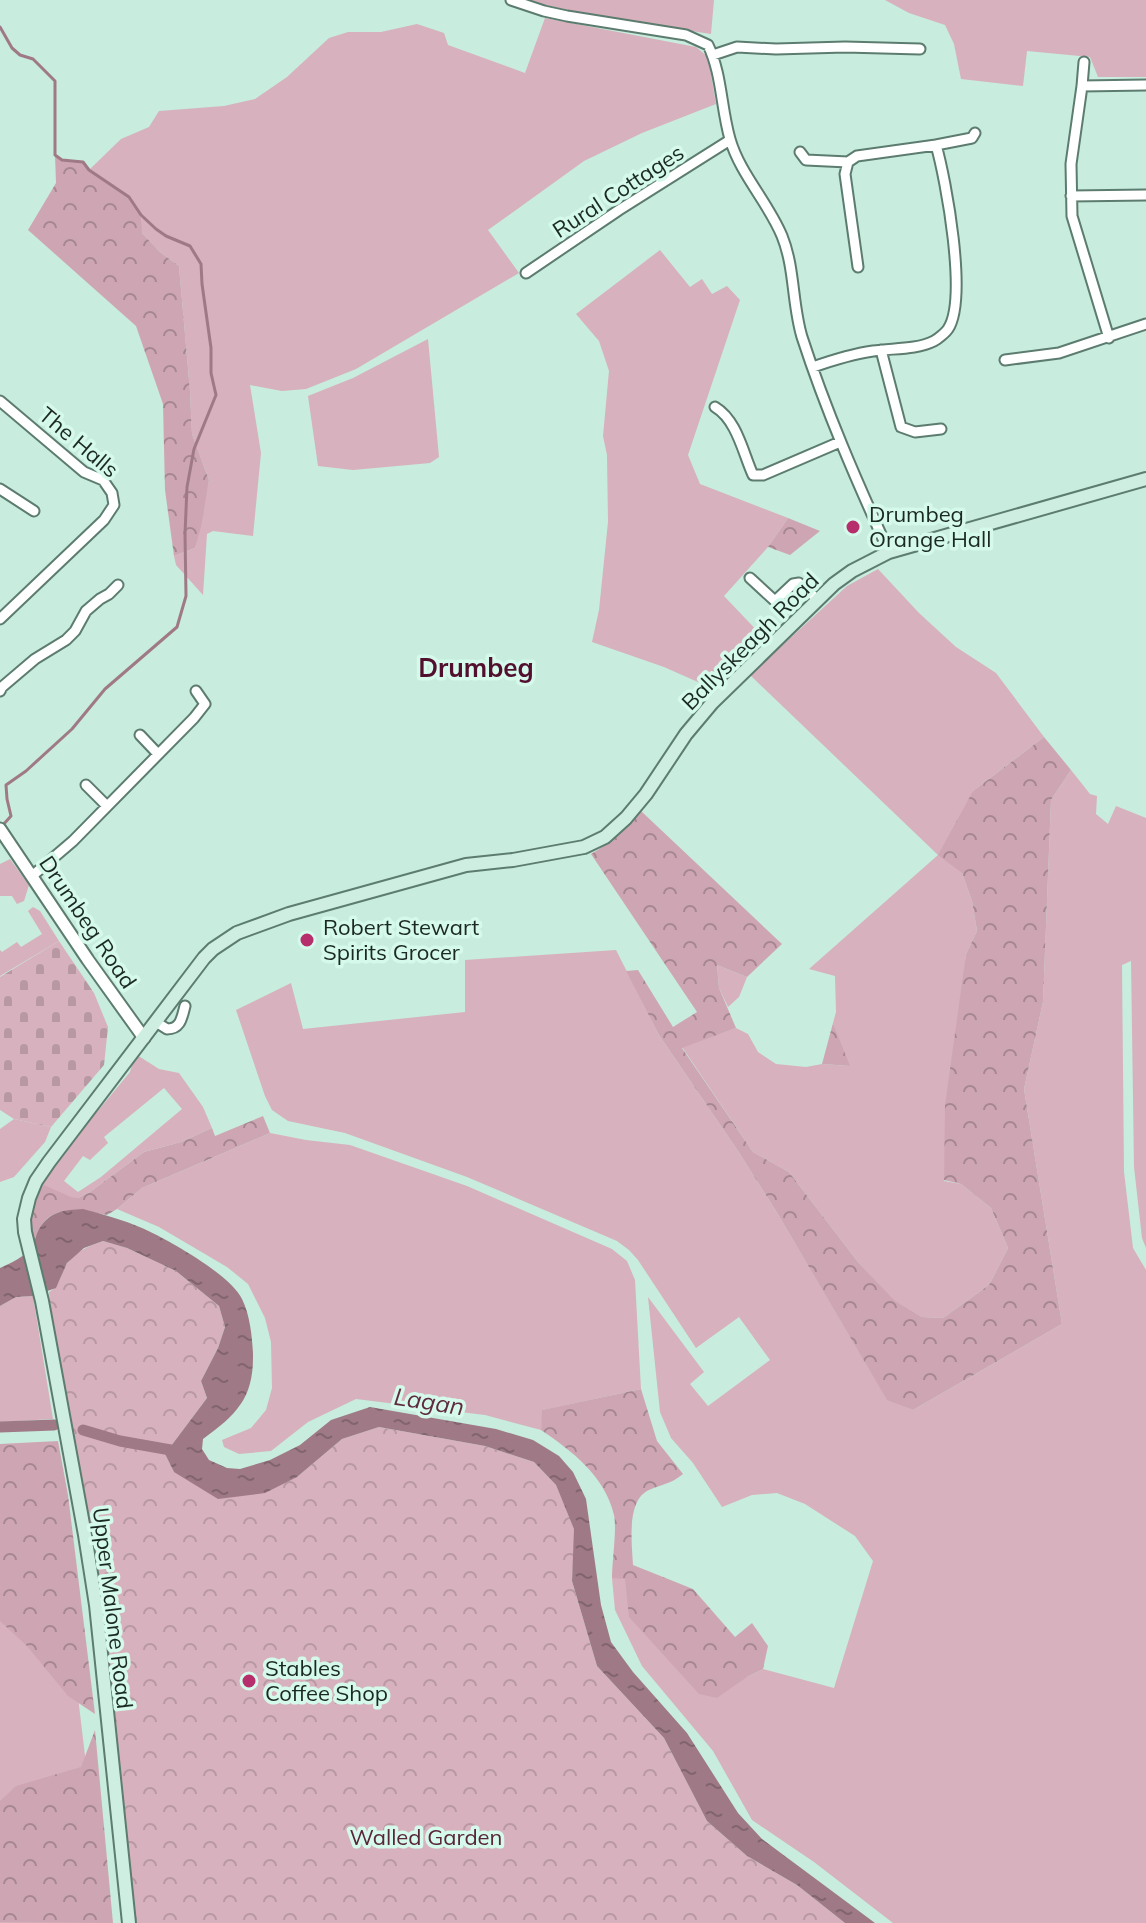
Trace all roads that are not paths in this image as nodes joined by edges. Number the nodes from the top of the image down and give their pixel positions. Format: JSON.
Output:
{"nodes":[{"id":1,"x":511,"y":0,"type":"edge"},
{"id":2,"x":920,"y":49,"type":"dead end"},
{"id":3,"x":713,"y":55,"type":"junction"},
{"id":4,"x":1084,"y":62,"type":"dead end"},
{"id":5,"x":1146,"y":85,"type":"edge"},
{"id":6,"x":1082,"y":86,"type":"junction"},
{"id":7,"x":975,"y":133,"type":"dead end"},
{"id":8,"x":730,"y":140,"type":"junction"},
{"id":9,"x":936,"y":145,"type":"junction"},
{"id":10,"x":800,"y":152,"type":"dead end"},
{"id":11,"x":848,"y":162,"type":"junction"},
{"id":12,"x":1146,"y":195,"type":"edge"},
{"id":13,"x":1071,"y":196,"type":"junction"},
{"id":14,"x":858,"y":267,"type":"dead end"},
{"id":15,"x":526,"y":273,"type":"dead end"},
{"id":16,"x":1146,"y":324,"type":"edge"},
{"id":17,"x":1109,"y":338,"type":"junction"},
{"id":18,"x":881,"y":350,"type":"junction"},
{"id":19,"x":1005,"y":360,"type":"dead end"},
{"id":20,"x":813,"y":367,"type":"junction"},
{"id":21,"x":0,"y":401,"type":"edge"},
{"id":22,"x":715,"y":407,"type":"dead end"},
{"id":23,"x":941,"y":429,"type":"dead end"},
{"id":24,"x":840,"y":442,"type":"junction"},
{"id":25,"x":1146,"y":479,"type":"edge"},
{"id":26,"x":0,"y":489,"type":"edge"},
{"id":27,"x":34,"y":511,"type":"dead end"},
{"id":28,"x":889,"y":552,"type":"junction"},
{"id":29,"x":750,"y":578,"type":"dead end"},
{"id":30,"x":118,"y":585,"type":"dead end"},
{"id":31,"x":817,"y":599,"type":"junction"},
{"id":32,"x":0,"y":619,"type":"edge"},
{"id":33,"x":0,"y":691,"type":"edge"},
{"id":34,"x":196,"y":691,"type":"dead end"},
{"id":35,"x":140,"y":735,"type":"dead end"},
{"id":36,"x":158,"y":754,"type":"junction"},
{"id":37,"x":86,"y":785,"type":"dead end"},
{"id":38,"x":107,"y":806,"type":"junction"},
{"id":39,"x":2,"y":832,"type":"edge"},
{"id":40,"x":32,"y":876,"type":"junction"},
{"id":41,"x":185,"y":1006,"type":"dead end"},
{"id":42,"x":156,"y":1022,"type":"junction"},
{"id":43,"x":144,"y":1038,"type":"junction"},
{"id":44,"x":129,"y":1923,"type":"edge"}],
"edges":[{"from":1,"to":3,"type":"street"},
{"from":2,"to":3,"type":"street"},
{"from":3,"to":8,"type":"street"},
{"from":4,"to":6,"type":"street"},
{"from":5,"to":6,"type":"street"},
{"from":6,"to":13,"type":"street"},
{"from":7,"to":9,"type":"street"},
{"from":8,"to":15,"type":"street","name":"Rural Cottages"},
{"from":8,"to":20,"type":"street"},
{"from":9,"to":11,"type":"street"},
{"from":9,"to":18,"type":"street"},
{"from":10,"to":11,"type":"street"},
{"from":11,"to":14,"type":"street"},
{"from":12,"to":13,"type":"street"},
{"from":13,"to":17,"type":"street"},
{"from":16,"to":17,"type":"street"},
{"from":17,"to":19,"type":"street"},
{"from":18,"to":20,"type":"street"},
{"from":18,"to":23,"type":"street"},
{"from":20,"to":24,"type":"street"},
{"from":21,"to":32,"type":"street","name":"The Halls"},
{"from":22,"to":24,"type":"street"},
{"from":24,"to":28,"type":"street"},
{"from":25,"to":28,"type":"main road","name":"Ballyskeagh Road"},
{"from":26,"to":27,"type":"street"},
{"from":28,"to":31,"type":"main road","name":"Ballyskeagh Road"},
{"from":29,"to":31,"type":"street"},
{"from":30,"to":33,"type":"street"},
{"from":31,"to":42,"type":"main road","name":"Ballyskeagh Road"},
{"from":34,"to":36,"type":"street"},
{"from":35,"to":36,"type":"street"},
{"from":36,"to":38,"type":"street"},
{"from":37,"to":38,"type":"street"},
{"from":38,"to":40,"type":"street"},
{"from":39,"to":40,"type":"street","name":"Drumbeg Road"},
{"from":40,"to":43,"type":"street","name":"Drumbeg Road"},
{"from":41,"to":42,"type":"street"},
{"from":42,"to":43,"type":"main road","name":"Ballyskeagh Road"},
{"from":43,"to":44,"type":"main road","name":"Upper Malone Road"}]}
